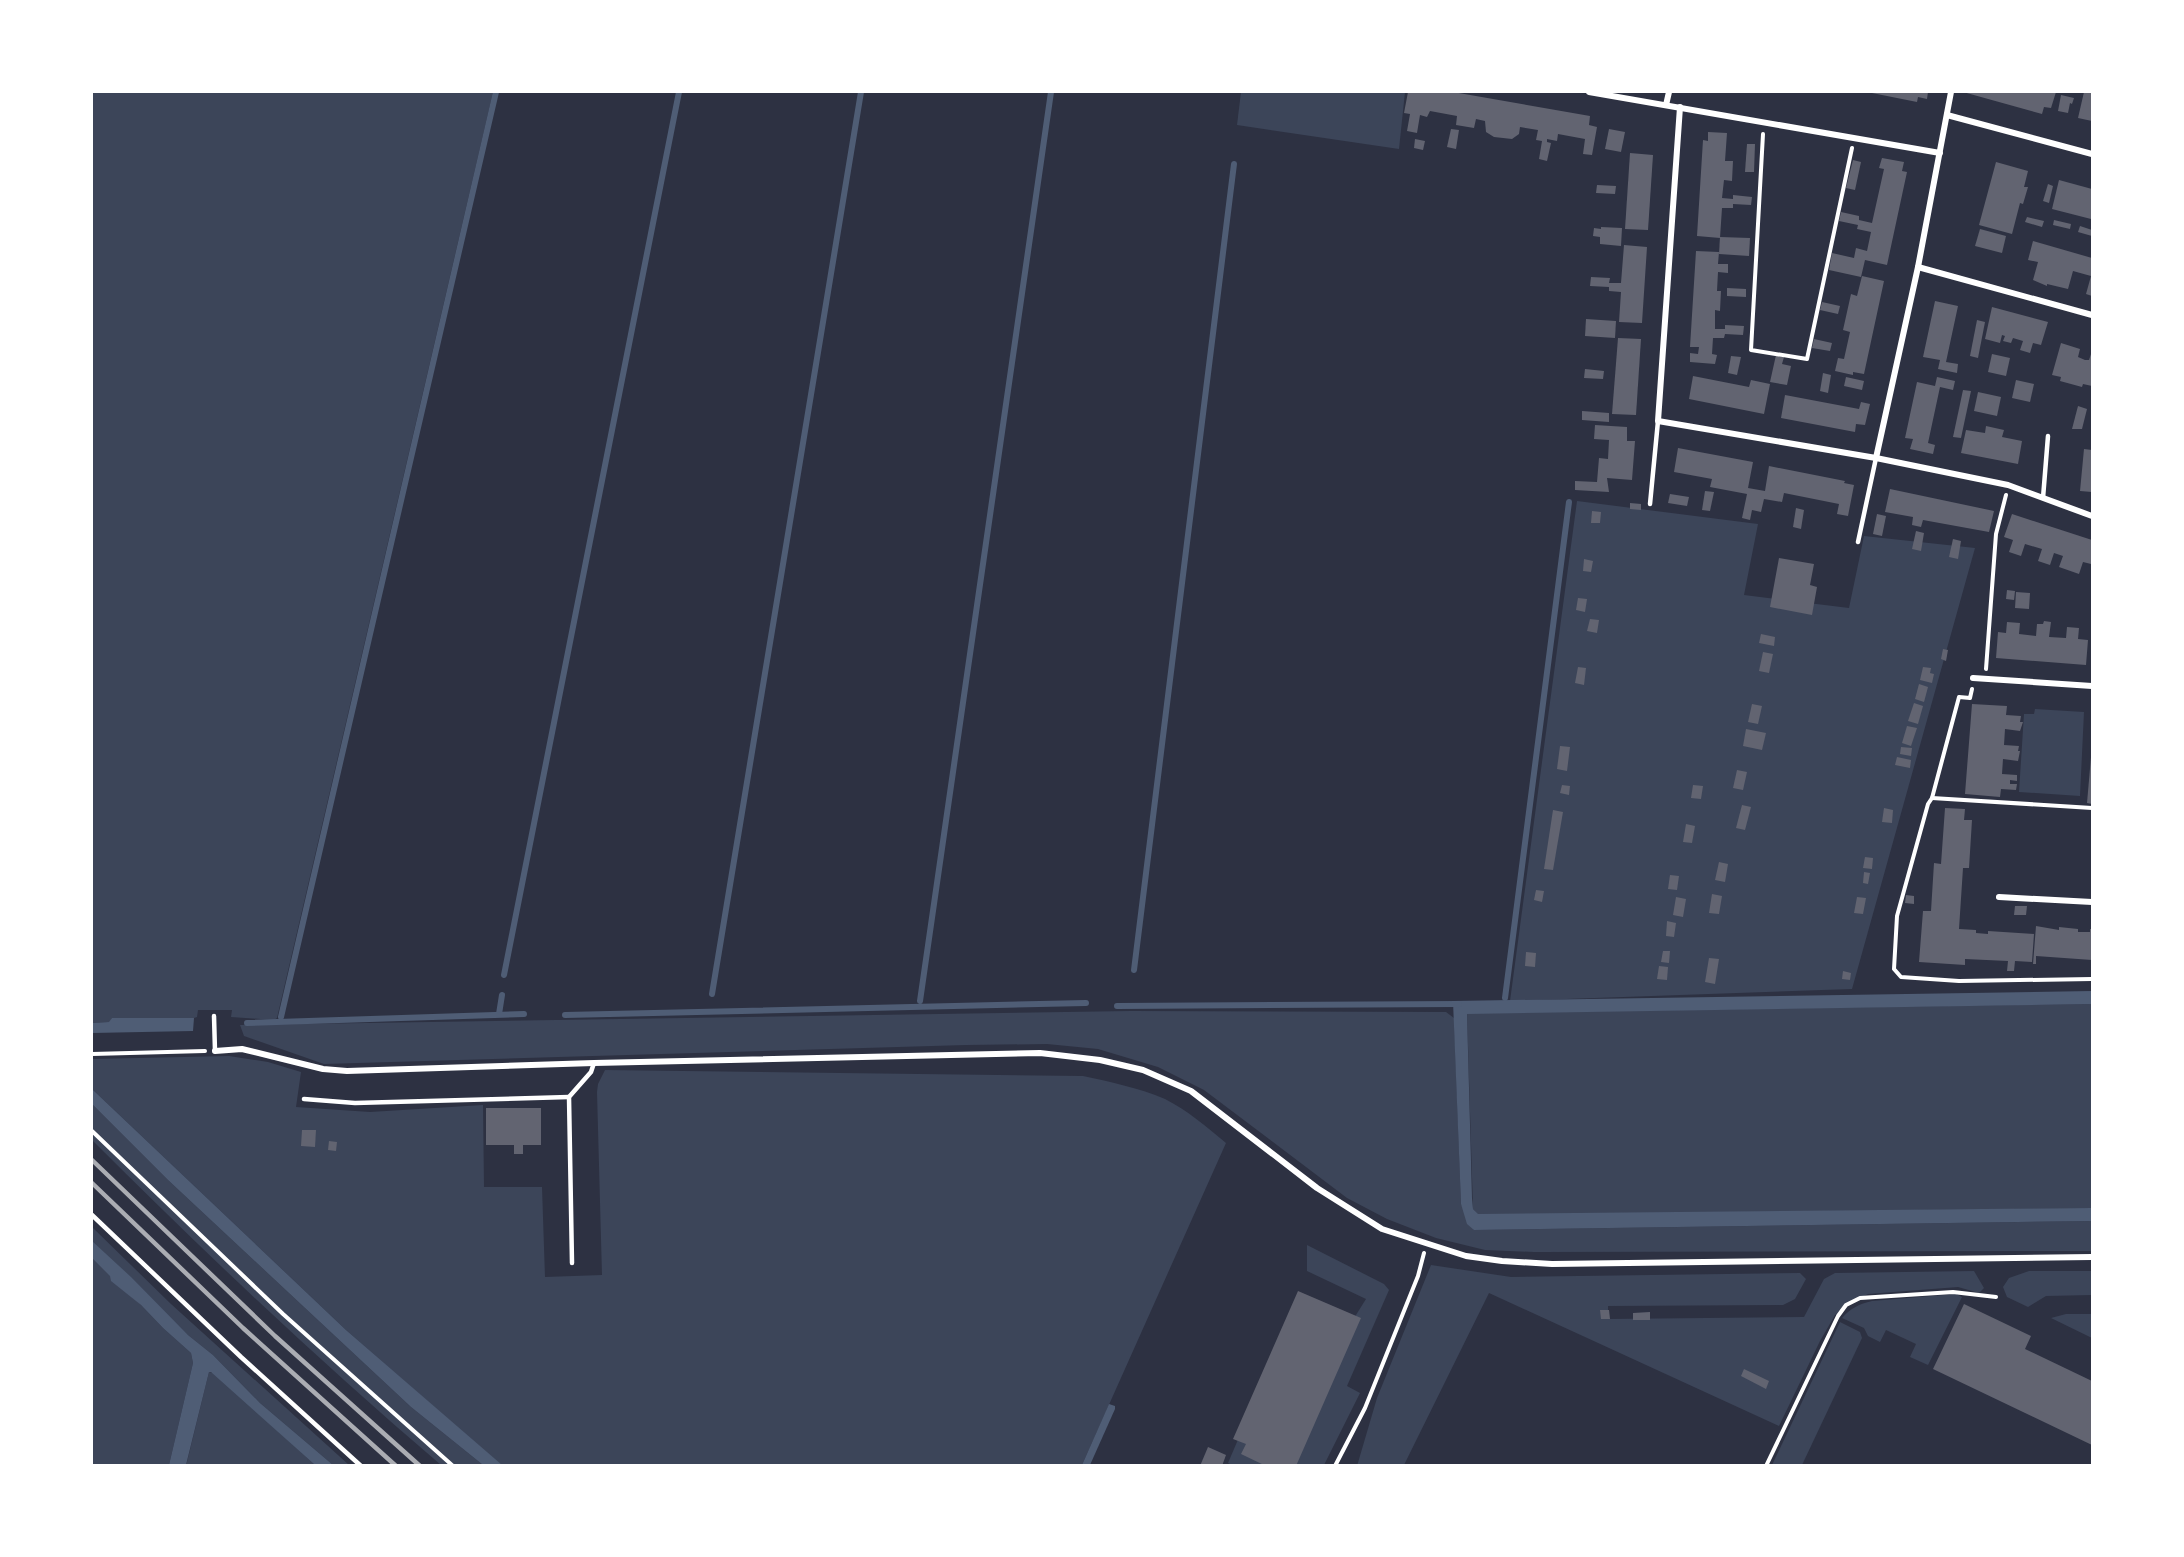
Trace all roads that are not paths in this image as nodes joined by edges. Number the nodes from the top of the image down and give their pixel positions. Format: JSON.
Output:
{"nodes":[{"id":1,"x":1589,"y":92,"type":"edge"},
{"id":2,"x":1669,"y":92,"type":"edge"},
{"id":3,"x":1951,"y":92,"type":"edge"},
{"id":4,"x":1666,"y":105,"type":"junction"},
{"id":5,"x":1680,"y":107,"type":"junction"},
{"id":6,"x":1947,"y":115,"type":"junction"},
{"id":7,"x":1940,"y":153,"type":"junction"},
{"id":8,"x":2092,"y":154,"type":"edge"},
{"id":9,"x":1918,"y":267,"type":"junction"},
{"id":10,"x":2092,"y":315,"type":"edge"},
{"id":11,"x":1658,"y":421,"type":"junction"},
{"id":12,"x":2048,"y":435,"type":"dead end"},
{"id":13,"x":1876,"y":458,"type":"junction"},
{"id":14,"x":2043,"y":498,"type":"junction"},
{"id":15,"x":1650,"y":504,"type":"dead end"},
{"id":16,"x":2092,"y":516,"type":"edge"},
{"id":17,"x":1858,"y":542,"type":"dead end"},
{"id":18,"x":1973,"y":678,"type":"road end"},
{"id":19,"x":2092,"y":686,"type":"edge"},
{"id":20,"x":1999,"y":897,"type":"dead end"},
{"id":21,"x":2092,"y":902,"type":"edge"},
{"id":22,"x":214,"y":1016,"type":"dead end"},
{"id":23,"x":215,"y":1051,"type":"joint"},
{"id":24,"x":594,"y":1063,"type":"junction"},
{"id":25,"x":569,"y":1097,"type":"junction"},
{"id":26,"x":304,"y":1099,"type":"dead end"},
{"id":27,"x":92,"y":1215,"type":"edge"},
{"id":28,"x":2092,"y":1257,"type":"edge"},
{"id":29,"x":572,"y":1263,"type":"dead end"},
{"id":30,"x":361,"y":1466,"type":"edge"}],
"edges":[{"from":1,"to":4,"type":"street"},
{"from":2,"to":4,"type":"street"},
{"from":3,"to":6,"type":"street"},
{"from":4,"to":5,"type":"street"},
{"from":5,"to":7,"type":"street"},
{"from":5,"to":11,"type":"street"},
{"from":6,"to":7,"type":"street"},
{"from":6,"to":8,"type":"street"},
{"from":7,"to":9,"type":"street"},
{"from":9,"to":10,"type":"street"},
{"from":9,"to":13,"type":"street"},
{"from":11,"to":13,"type":"street"},
{"from":11,"to":15,"type":"lane"},
{"from":12,"to":14,"type":"lane"},
{"from":13,"to":14,"type":"street"},
{"from":13,"to":17,"type":"lane"},
{"from":14,"to":16,"type":"street"},
{"from":18,"to":19,"type":"street"},
{"from":20,"to":21,"type":"street"},
{"from":22,"to":23,"type":"lane"},
{"from":23,"to":24,"type":"street"},
{"from":24,"to":25,"type":"lane"},
{"from":24,"to":28,"type":"street"},
{"from":25,"to":26,"type":"lane"},
{"from":25,"to":29,"type":"lane"},
{"from":27,"to":30,"type":"lane"}]}
